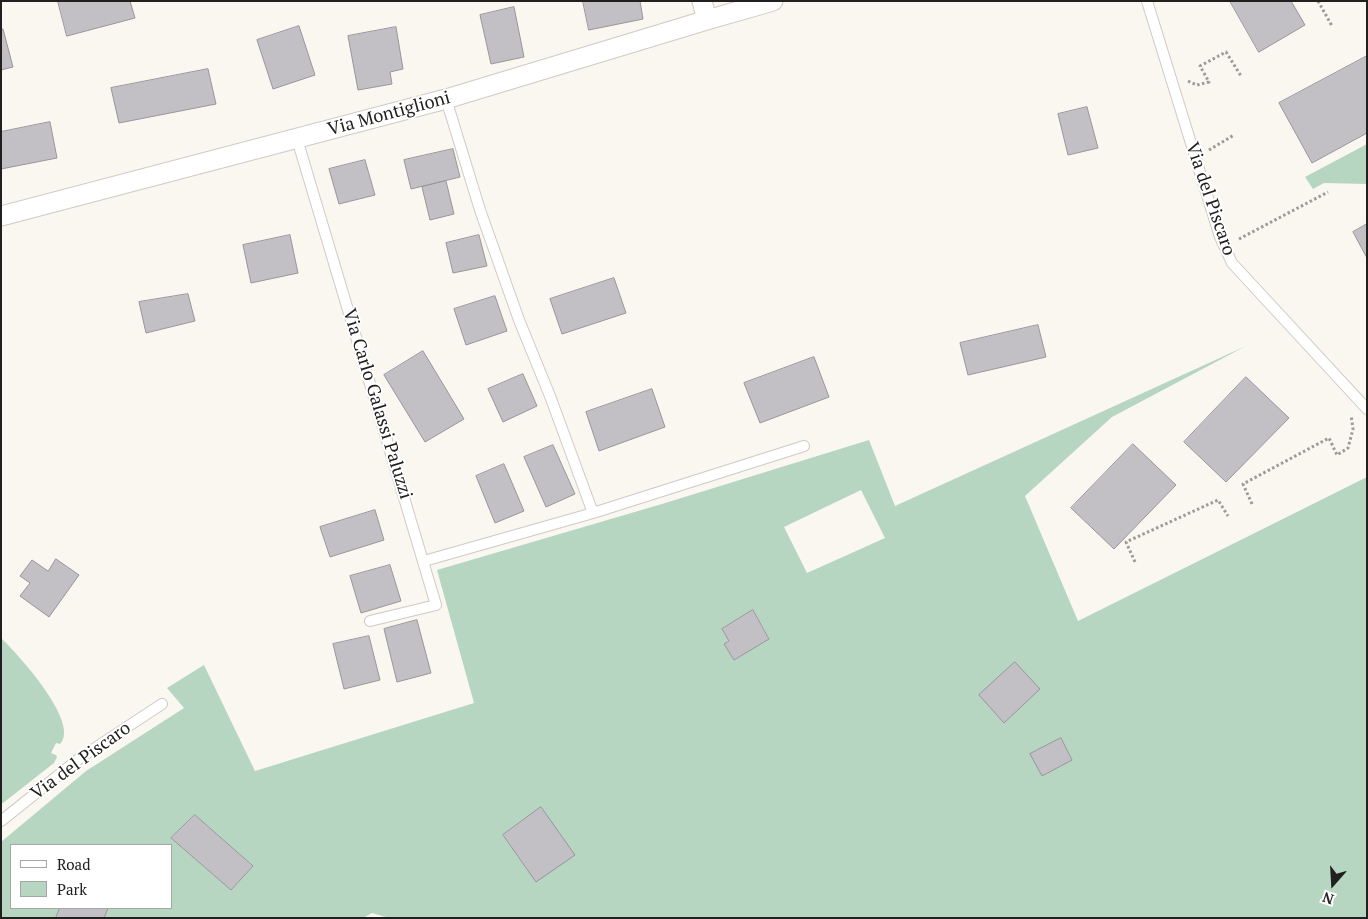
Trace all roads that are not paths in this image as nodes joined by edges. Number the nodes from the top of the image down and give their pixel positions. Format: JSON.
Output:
{"nodes":[{"id":1,"x":702,"y":1,"type":"edge"},
{"id":2,"x":773,"y":1,"type":"edge"},
{"id":3,"x":1147,"y":1,"type":"edge"},
{"id":4,"x":707,"y":20,"type":"junction"},
{"id":5,"x":446,"y":99,"type":"junction"},
{"id":6,"x":297,"y":139,"type":"junction"},
{"id":7,"x":1,"y":216,"type":"edge"},
{"id":8,"x":1367,"y":409,"type":"edge"},
{"id":9,"x":804,"y":446,"type":"dead end"},
{"id":10,"x":593,"y":513,"type":"junction"},
{"id":11,"x":424,"y":561,"type":"junction"},
{"id":12,"x":370,"y":621,"type":"dead end"},
{"id":13,"x":162,"y":704,"type":"dead end"},
{"id":14,"x":1,"y":821,"type":"edge"}],
"edges":[{"from":1,"to":4,"type":"street"},
{"from":2,"to":4,"type":"street","name":"Via Montiglioni"},
{"from":3,"to":8,"type":"lane","name":"Via del Piscaro"},
{"from":4,"to":5,"type":"street","name":"Via Montiglioni"},
{"from":5,"to":6,"type":"street","name":"Via Montiglioni"},
{"from":5,"to":10,"type":"lane"},
{"from":6,"to":7,"type":"street","name":"Via Montiglioni"},
{"from":6,"to":11,"type":"lane","name":"Via Carlo Galassi Paluzzi"},
{"from":9,"to":10,"type":"lane"},
{"from":10,"to":11,"type":"lane"},
{"from":11,"to":12,"type":"lane","name":"Via Carlo Galassi Paluzzi"},
{"from":13,"to":14,"type":"lane","name":"Via del Piscaro"}]}
